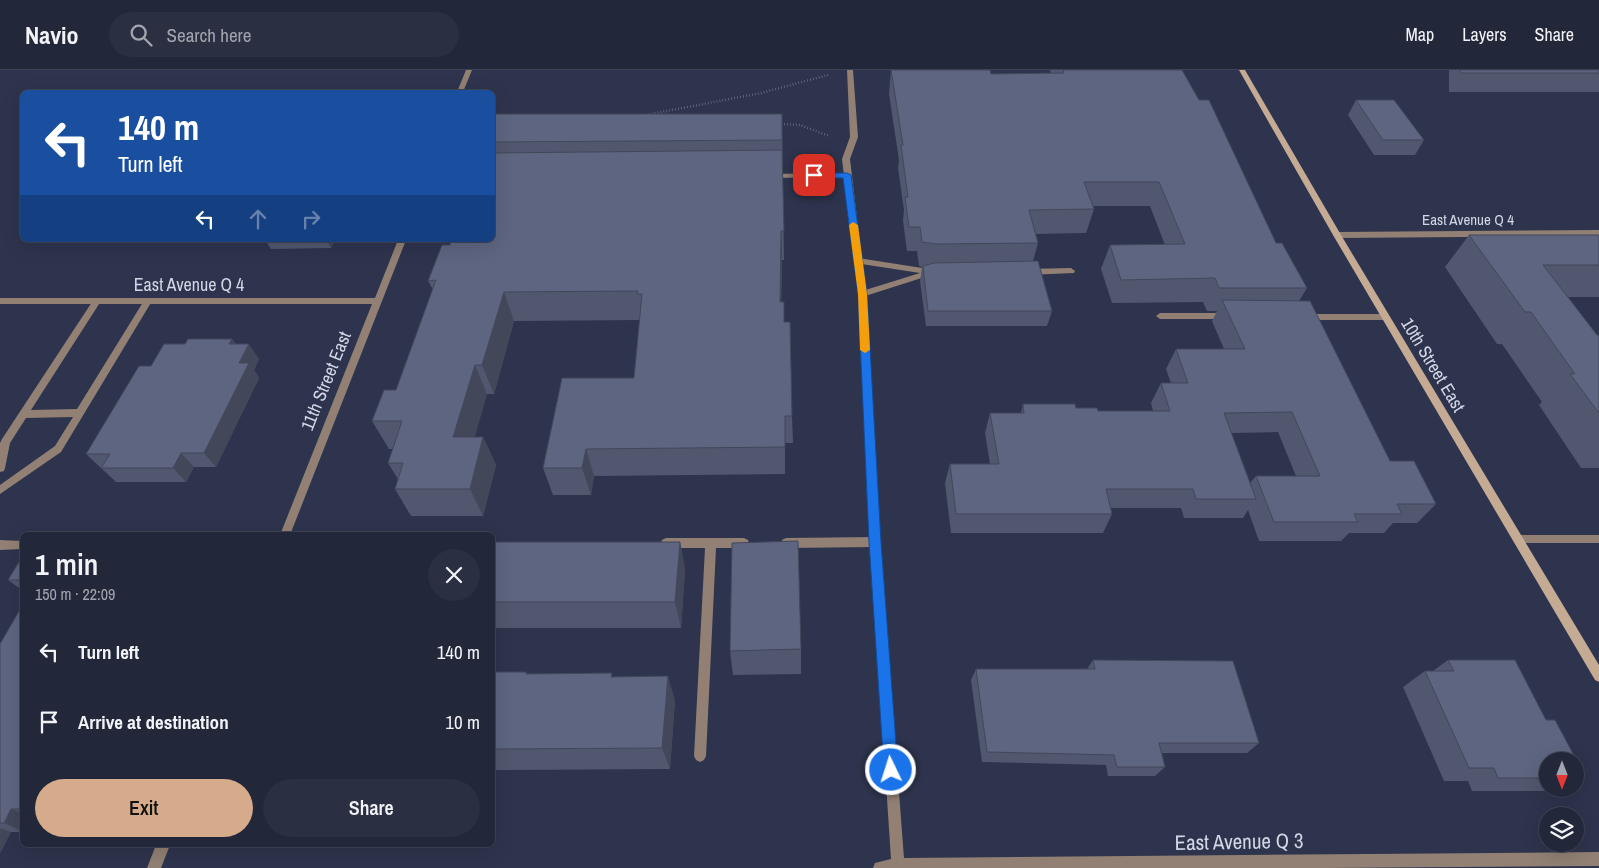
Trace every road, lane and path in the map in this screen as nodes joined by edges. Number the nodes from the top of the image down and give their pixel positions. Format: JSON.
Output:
{"nodes":[{"id":1,"x":469,"y":70,"type":"edge"},
{"id":2,"x":850,"y":70,"type":"edge"},
{"id":3,"x":1242,"y":70,"type":"edge"},
{"id":4,"x":833,"y":73,"type":"dead end"},
{"id":5,"x":461,"y":90,"type":"edge"},
{"id":6,"x":641,"y":116,"type":"edge"},
{"id":7,"x":772,"y":124,"type":"edge"},
{"id":8,"x":851,"y":144,"type":"junction"},
{"id":9,"x":847,"y":175,"type":"junction"},
{"id":10,"x":762,"y":176,"type":"edge"},
{"id":11,"x":1555,"y":233,"type":"junction"},
{"id":12,"x":1599,"y":233,"type":"edge"},
{"id":13,"x":1336,"y":235,"type":"junction"},
{"id":14,"x":1561,"y":241,"type":"edge"},
{"id":15,"x":401,"y":242,"type":"edge"},
{"id":16,"x":858,"y":261,"type":"junction"},
{"id":17,"x":1071,"y":271,"type":"dead end"},
{"id":18,"x":1021,"y":272,"type":"edge"},
{"id":19,"x":932,"y":273,"type":"junction"},
{"id":20,"x":942,"y":273,"type":"edge"},
{"id":21,"x":862,"y":294,"type":"junction"},
{"id":22,"x":97,"y":301,"type":"junction"},
{"id":23,"x":148,"y":301,"type":"junction"},
{"id":24,"x":378,"y":301,"type":"junction"},
{"id":25,"x":0,"y":302,"type":"edge"},
{"id":26,"x":1160,"y":316,"type":"dead end"},
{"id":27,"x":1238,"y":316,"type":"edge"},
{"id":28,"x":1297,"y":316,"type":"edge"},
{"id":29,"x":1386,"y":317,"type":"junction"},
{"id":30,"x":80,"y":413,"type":"junction"},
{"id":31,"x":23,"y":414,"type":"junction"},
{"id":32,"x":0,"y":468,"type":"edge"},
{"id":33,"x":0,"y":490,"type":"edge"},
{"id":34,"x":286,"y":532,"type":"edge"},
{"id":35,"x":1518,"y":539,"type":"junction"},
{"id":36,"x":1599,"y":539,"type":"edge"},
{"id":37,"x":875,"y":542,"type":"junction"},
{"id":38,"x":711,"y":543,"type":"junction"},
{"id":39,"x":759,"y":543,"type":"edge"},
{"id":40,"x":778,"y":543,"type":"edge"},
{"id":41,"x":652,"y":544,"type":"edge"},
{"id":42,"x":0,"y":545,"type":"edge"},
{"id":43,"x":20,"y":545,"type":"edge"},
{"id":44,"x":1599,"y":676,"type":"edge"},
{"id":45,"x":700,"y":756,"type":"dead end"},
{"id":46,"x":162,"y":847,"type":"edge"},
{"id":47,"x":1599,"y":859,"type":"edge"},
{"id":48,"x":898,"y":865,"type":"junction"},
{"id":49,"x":154,"y":868,"type":"edge"},
{"id":50,"x":880,"y":868,"type":"edge"}],
"edges":[{"from":1,"to":5,"type":"street"},
{"from":2,"to":8,"type":"street"},
{"from":3,"to":13,"type":"main road","name":"10th Street East"},
{"from":4,"to":6,"type":"path"},
{"from":7,"to":8,"type":"path"},
{"from":8,"to":9,"type":"street"},
{"from":9,"to":10,"type":"street"},
{"from":9,"to":16,"type":"street"},
{"from":11,"to":12,"type":"street","name":"East Avenue Q 4"},
{"from":11,"to":13,"type":"street","name":"East Avenue Q 4"},
{"from":11,"to":14,"type":"street"},
{"from":13,"to":29,"type":"main road","name":"10th Street East"},
{"from":15,"to":24,"type":"street","name":"11th Street East"},
{"from":16,"to":19,"type":"street"},
{"from":16,"to":21,"type":"street"},
{"from":17,"to":18,"type":"street"},
{"from":19,"to":20,"type":"street"},
{"from":19,"to":21,"type":"street"},
{"from":21,"to":37,"type":"street"},
{"from":22,"to":23,"type":"street","name":"East Avenue Q 4"},
{"from":22,"to":25,"type":"street","name":"East Avenue Q 4"},
{"from":22,"to":31,"type":"street"},
{"from":23,"to":24,"type":"street","name":"East Avenue Q 4"},
{"from":23,"to":30,"type":"street"},
{"from":24,"to":34,"type":"street","name":"11th Street East"},
{"from":26,"to":27,"type":"street"},
{"from":28,"to":29,"type":"street"},
{"from":29,"to":35,"type":"main road","name":"10th Street East"},
{"from":30,"to":31,"type":"street"},
{"from":30,"to":33,"type":"street"},
{"from":31,"to":32,"type":"street"},
{"from":35,"to":36,"type":"street"},
{"from":35,"to":44,"type":"main road","name":"10th Street East"},
{"from":37,"to":40,"type":"street"},
{"from":37,"to":48,"type":"street"},
{"from":38,"to":39,"type":"street"},
{"from":38,"to":41,"type":"street"},
{"from":38,"to":45,"type":"street"},
{"from":42,"to":43,"type":"street"},
{"from":46,"to":49,"type":"street"},
{"from":47,"to":48,"type":"street","name":"East Avenue Q 3"},
{"from":48,"to":50,"type":"street","name":"East Avenue Q 3"}]}
